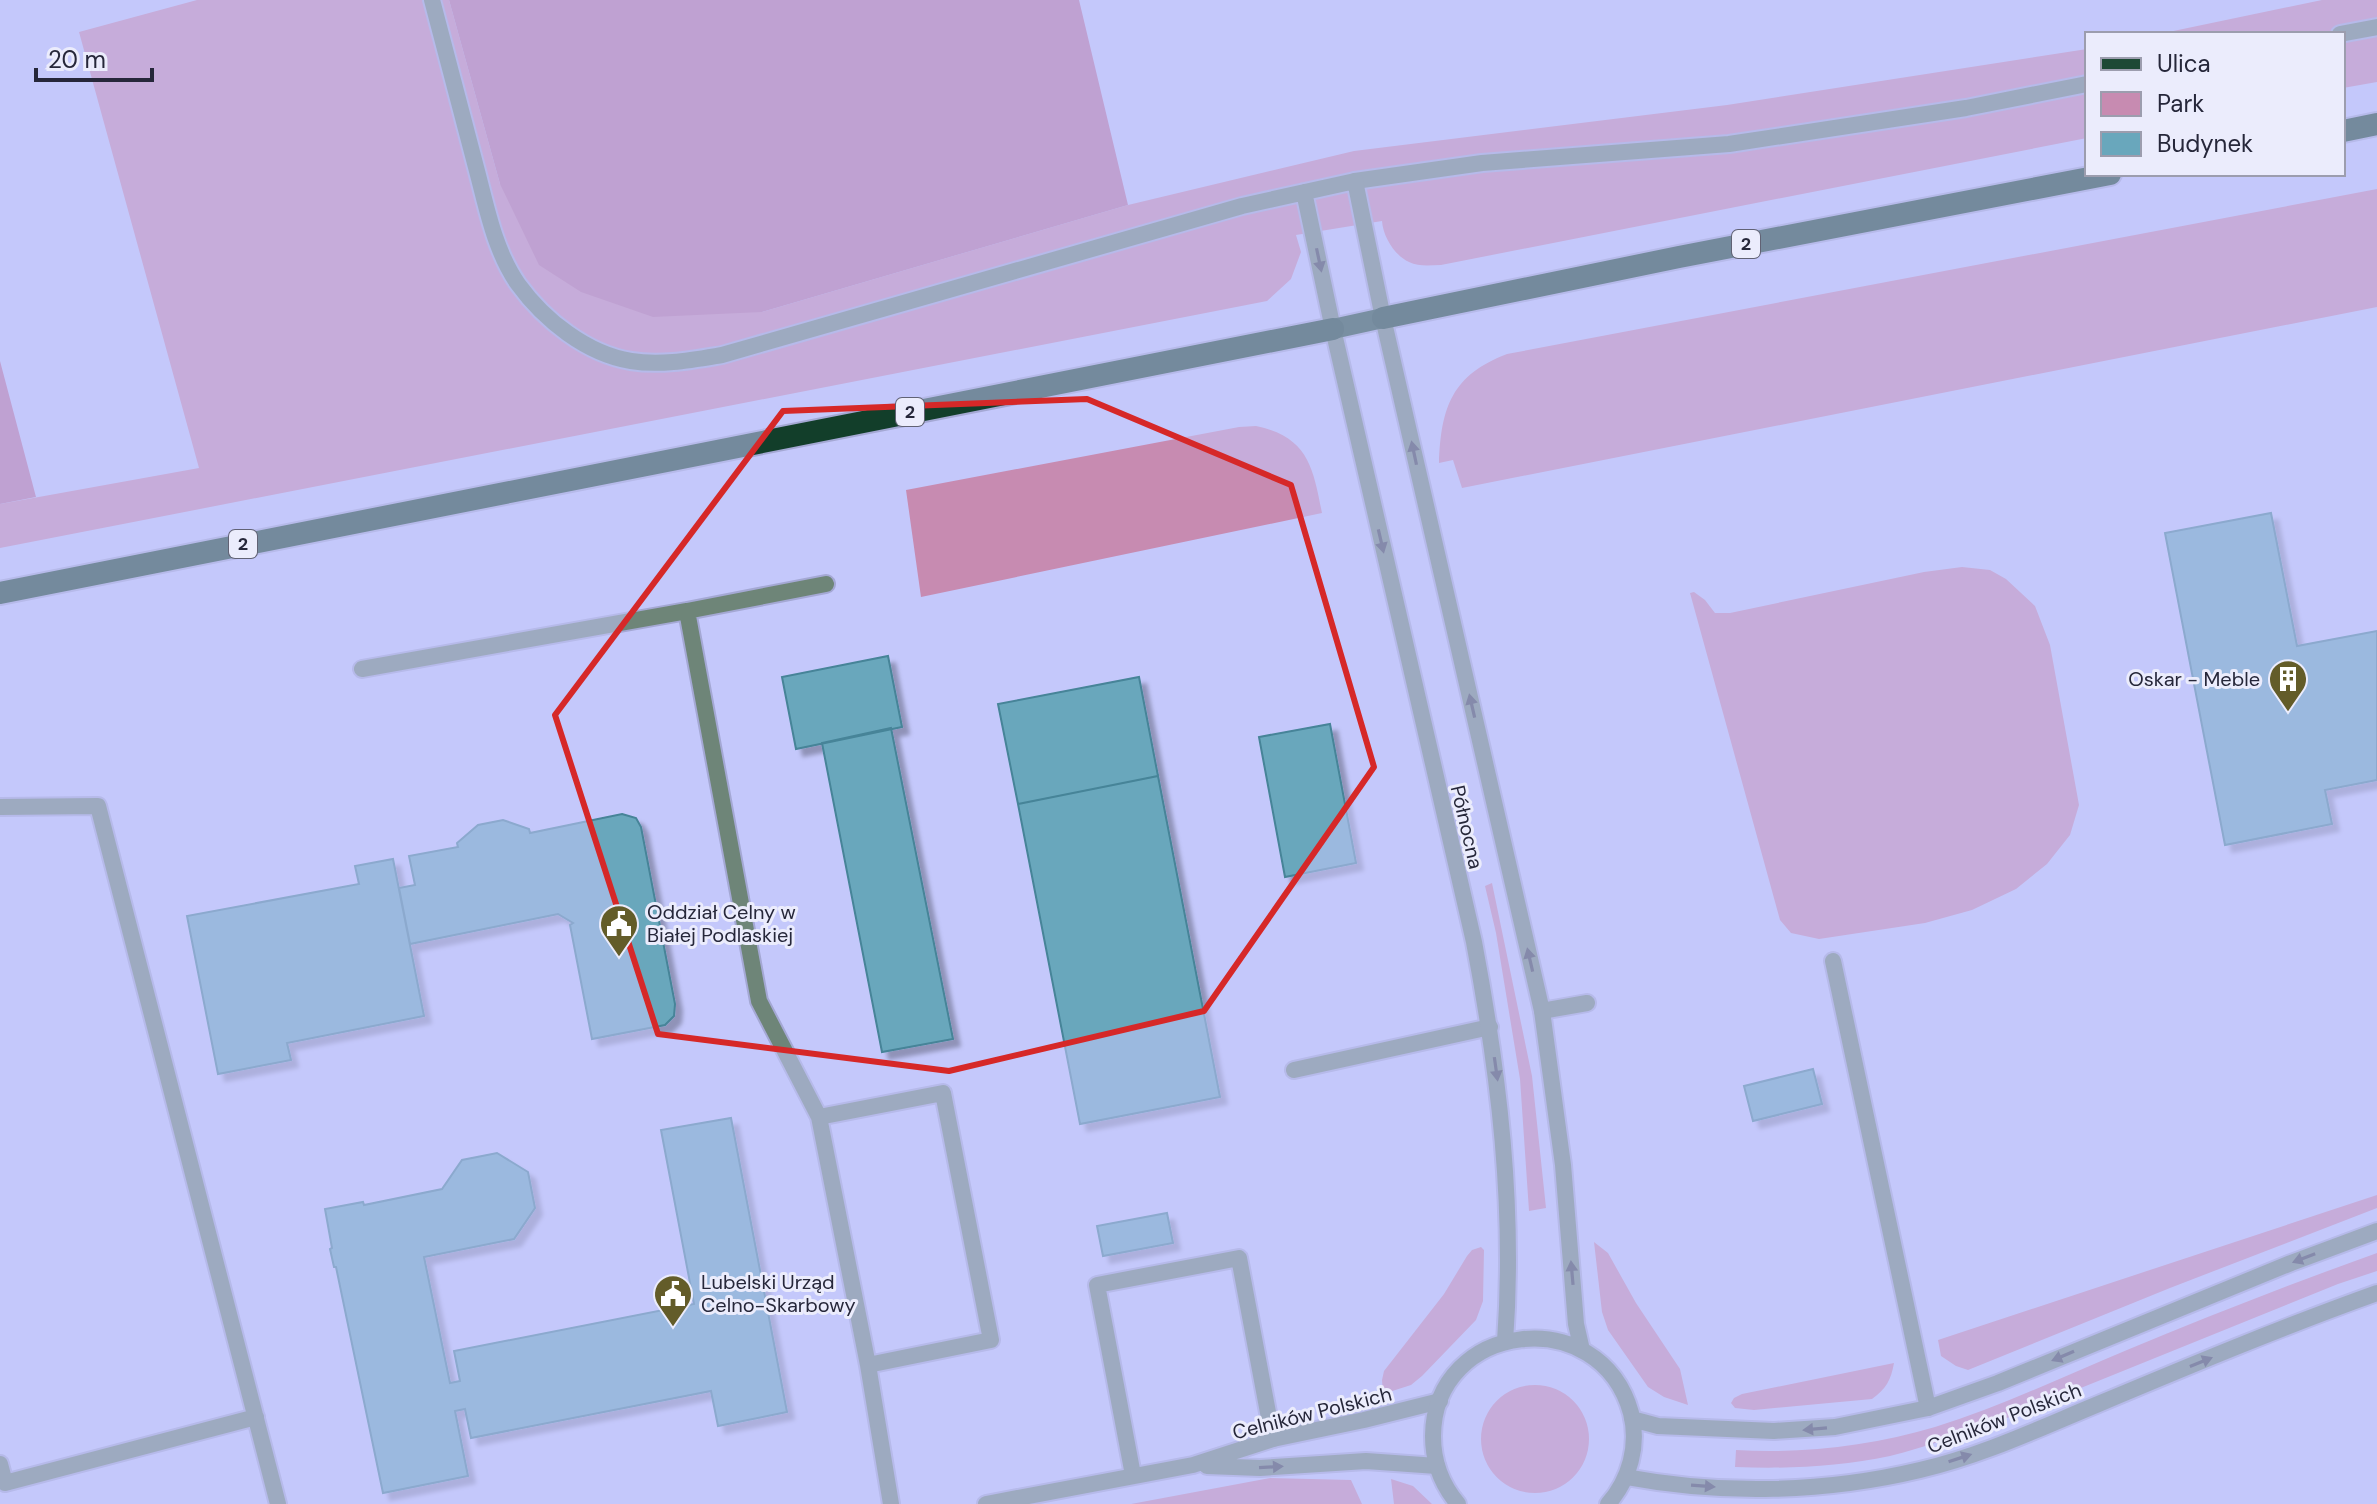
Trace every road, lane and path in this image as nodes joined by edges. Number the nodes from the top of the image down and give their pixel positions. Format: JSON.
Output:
{"nodes":[{"id":1,"x":432,"y":0,"type":"edge"},
{"id":2,"x":2377,"y":27,"type":"edge"},
{"id":3,"x":2345,"y":33,"type":"edge"},
{"id":4,"x":2085,"y":84,"type":"edge"},
{"id":5,"x":2377,"y":124,"type":"edge"},
{"id":6,"x":2345,"y":131,"type":"edge"},
{"id":7,"x":2100,"y":176,"type":"edge"},
{"id":8,"x":1355,"y":181,"type":"junction"},
{"id":9,"x":1304,"y":192,"type":"junction"},
{"id":10,"x":1383,"y":318,"type":"junction"},
{"id":11,"x":1333,"y":329,"type":"junction"},
{"id":12,"x":826,"y":584,"type":"dead end"},
{"id":13,"x":0,"y":593,"type":"edge"},
{"id":14,"x":687,"y":611,"type":"junction"},
{"id":15,"x":362,"y":669,"type":"dead end"},
{"id":16,"x":0,"y":807,"type":"edge"},
{"id":17,"x":1833,"y":961,"type":"dead end"},
{"id":18,"x":1587,"y":1003,"type":"dead end"},
{"id":19,"x":1542,"y":1011,"type":"junction"},
{"id":20,"x":1490,"y":1027,"type":"junction"},
{"id":21,"x":1294,"y":1070,"type":"dead end"},
{"id":22,"x":819,"y":1117,"type":"junction"},
{"id":23,"x":2377,"y":1231,"type":"edge"},
{"id":24,"x":2377,"y":1293,"type":"edge"},
{"id":25,"x":1505,"y":1342,"type":"junction"},
{"id":26,"x":1582,"y":1350,"type":"junction"},
{"id":27,"x":868,"y":1365,"type":"junction"},
{"id":28,"x":1440,"y":1401,"type":"junction"},
{"id":29,"x":1928,"y":1408,"type":"junction"},
{"id":30,"x":256,"y":1417,"type":"junction"},
{"id":31,"x":1632,"y":1419,"type":"junction"},
{"id":32,"x":1273,"y":1439,"type":"junction"},
{"id":33,"x":0,"y":1464,"type":"edge"},
{"id":34,"x":1193,"y":1465,"type":"junction"},
{"id":35,"x":1437,"y":1466,"type":"junction"},
{"id":36,"x":1133,"y":1475,"type":"junction"},
{"id":37,"x":1626,"y":1477,"type":"junction"},
{"id":38,"x":278,"y":1504,"type":"edge"},
{"id":39,"x":891,"y":1504,"type":"edge"},
{"id":40,"x":986,"y":1504,"type":"edge"},
{"id":41,"x":1458,"y":1504,"type":"edge"},
{"id":42,"x":1608,"y":1504,"type":"edge"}],
"edges":[{"from":1,"to":9,"type":"street"},
{"from":2,"to":3,"type":"street"},
{"from":4,"to":8,"type":"street"},
{"from":5,"to":6,"type":"highway"},
{"from":7,"to":10,"type":"highway","number":"2"},
{"from":8,"to":9,"type":"street"},
{"from":8,"to":10,"type":"street","name":"Północna"},
{"from":9,"to":11,"type":"street","name":"Północna","one_way":true},
{"from":10,"to":11,"type":"main road"},
{"from":19,"to":10,"type":"street","name":"Północna","one_way":true},
{"from":11,"to":13,"type":"highway","number":"2"},
{"from":11,"to":20,"type":"street","name":"Północna","one_way":true},
{"from":12,"to":14,"type":"street"},
{"from":14,"to":15,"type":"street"},
{"from":14,"to":22,"type":"street"},
{"from":16,"to":30,"type":"street"},
{"from":17,"to":29,"type":"street"},
{"from":18,"to":19,"type":"street"},
{"from":26,"to":19,"type":"street","name":"Północna","one_way":true},
{"from":20,"to":21,"type":"street"},
{"from":20,"to":25,"type":"street","name":"Północna","one_way":true},
{"from":22,"to":27,"type":"street"},
{"from":22,"to":27,"type":"street"},
{"from":23,"to":29,"type":"street","name":"Celników Polskich","one_way":true},
{"from":37,"to":24,"type":"street","name":"Celników Polskich","one_way":true},
{"from":25,"to":26,"type":"street"},
{"from":25,"to":28,"type":"street"},
{"from":26,"to":31,"type":"street"},
{"from":27,"to":39,"type":"street"},
{"from":28,"to":32,"type":"street","name":"Celników Polskich"},
{"from":28,"to":35,"type":"street"},
{"from":29,"to":31,"type":"street","name":"Celników Polskich","one_way":true},
{"from":30,"to":33,"type":"street"},
{"from":30,"to":38,"type":"street"},
{"from":31,"to":37,"type":"street"},
{"from":32,"to":34,"type":"street","name":"Celników Polskich"},
{"from":32,"to":36,"type":"street"},
{"from":34,"to":35,"type":"street","name":"Celników Polskich","one_way":true},
{"from":34,"to":36,"type":"street","name":"Celników Polskich"},
{"from":35,"to":41,"type":"street"},
{"from":36,"to":40,"type":"street","name":"Celników Polskich"},
{"from":37,"to":42,"type":"street"}]}
